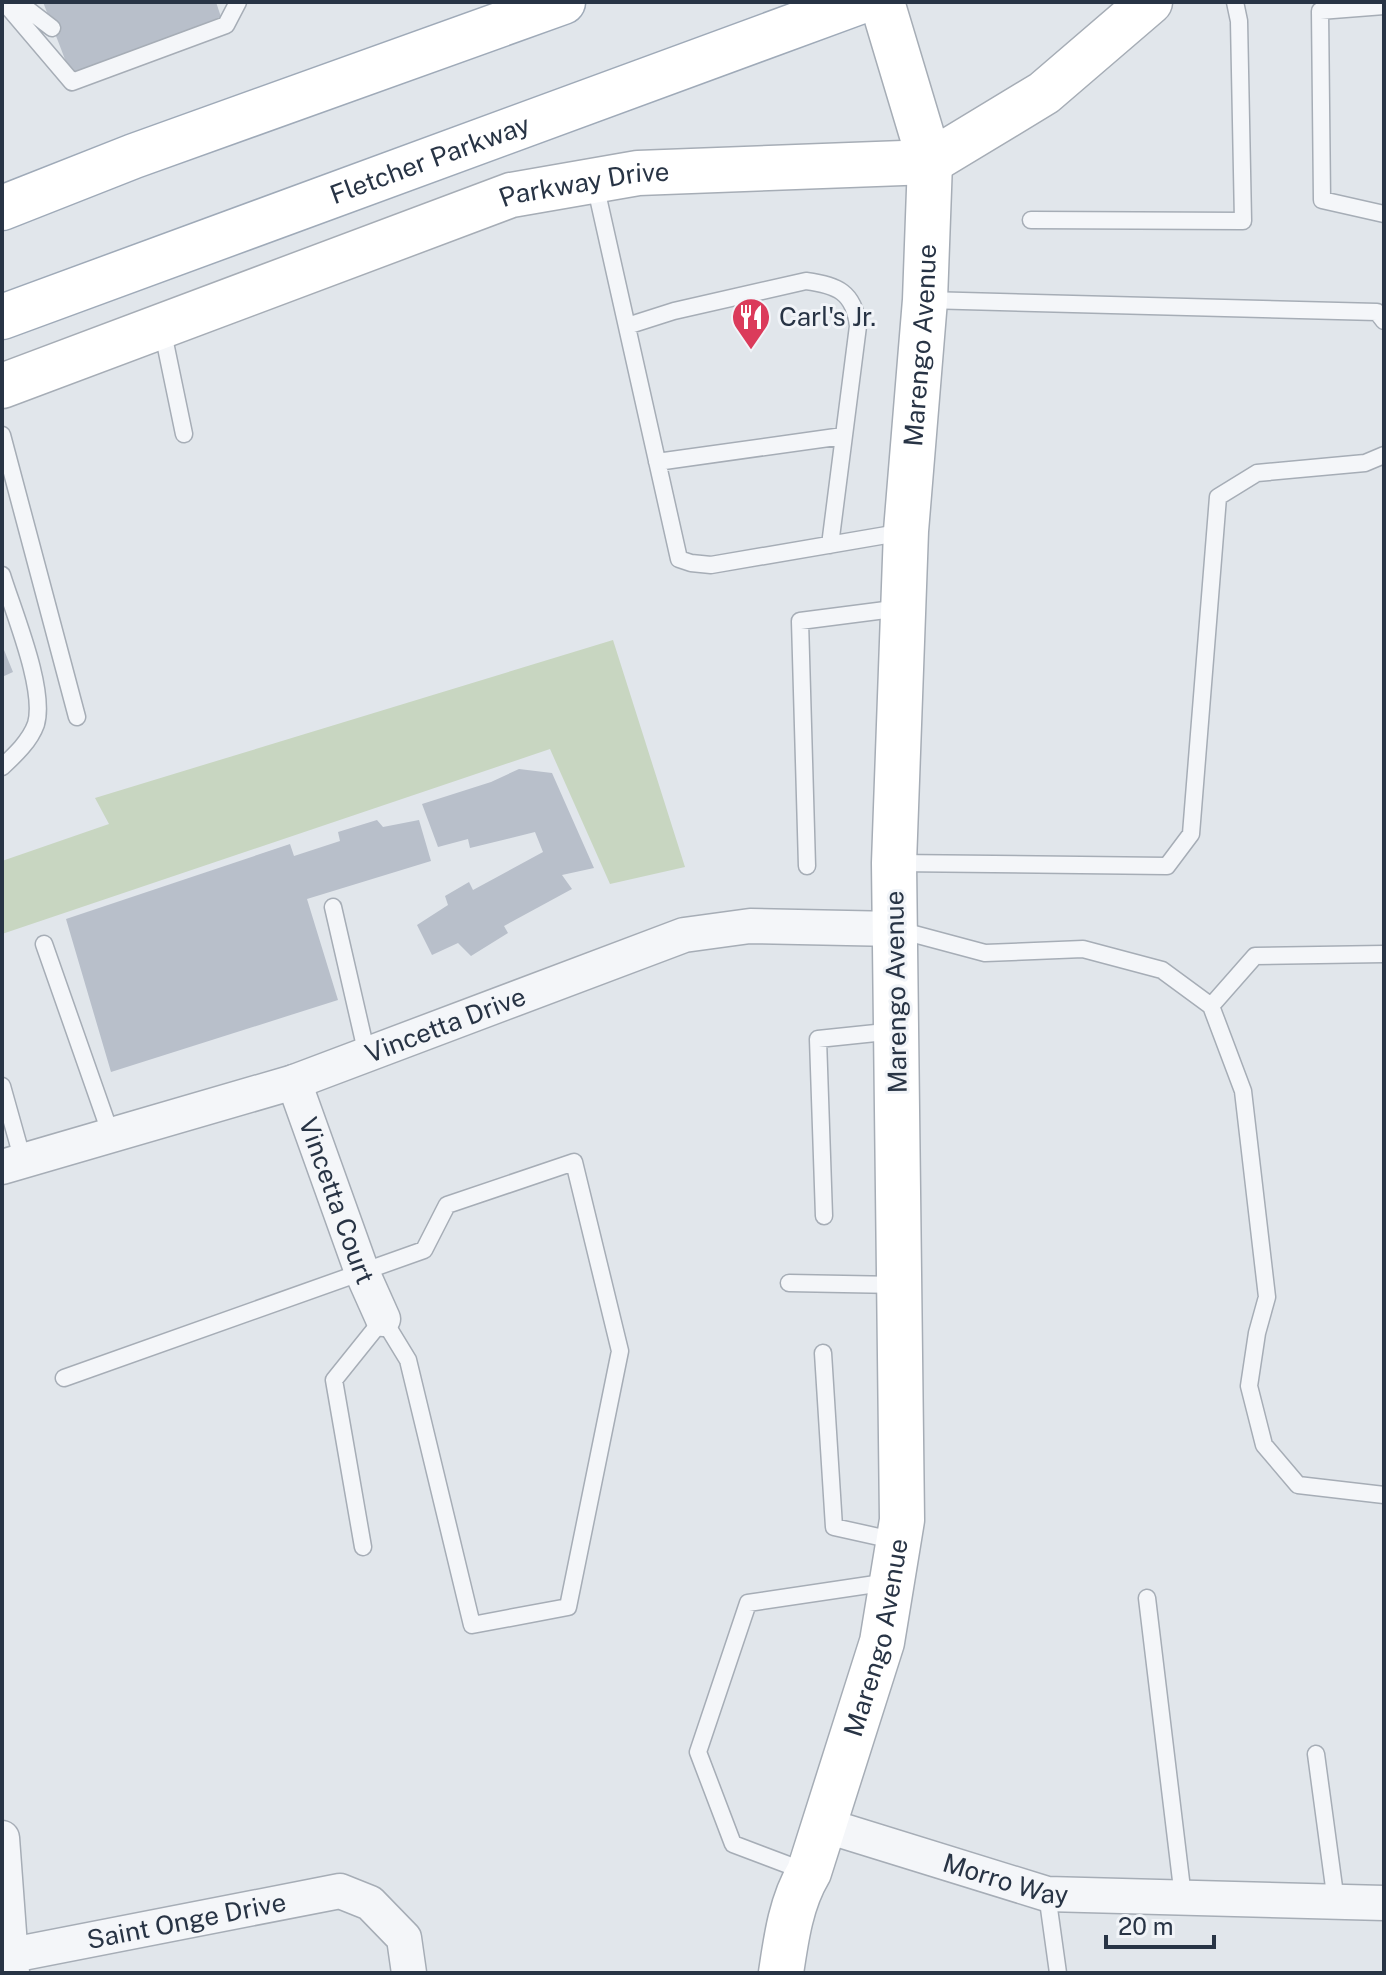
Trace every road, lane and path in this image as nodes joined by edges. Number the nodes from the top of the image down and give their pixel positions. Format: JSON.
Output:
{"nodes":[{"id":1,"x":7,"y":2,"type":"edge"},
{"id":2,"x":18,"y":2,"type":"edge"},
{"id":3,"x":238,"y":2,"type":"edge"},
{"id":4,"x":563,"y":2,"type":"edge"},
{"id":5,"x":859,"y":2,"type":"edge"},
{"id":6,"x":882,"y":2,"type":"edge"},
{"id":7,"x":1150,"y":2,"type":"edge"},
{"id":8,"x":1235,"y":2,"type":"edge"},
{"id":9,"x":1384,"y":6,"type":"edge"},
{"id":10,"x":52,"y":28,"type":"dead end"},
{"id":11,"x":62,"y":54,"type":"dead end"},
{"id":12,"x":930,"y":162,"type":"junction"},
{"id":13,"x":594,"y":181,"type":"junction"},
{"id":14,"x":2,"y":208,"type":"edge"},
{"id":15,"x":1384,"y":214,"type":"edge"},
{"id":16,"x":1031,"y":220,"type":"dead end"},
{"id":17,"x":925,"y":300,"type":"junction"},
{"id":18,"x":2,"y":317,"type":"edge"},
{"id":19,"x":1384,"y":321,"type":"edge"},
{"id":20,"x":161,"y":326,"type":"junction"},
{"id":21,"x":627,"y":326,"type":"junction"},
{"id":22,"x":2,"y":386,"type":"edge"},
{"id":23,"x":184,"y":434,"type":"dead end"},
{"id":24,"x":2,"y":435,"type":"edge"},
{"id":25,"x":843,"y":436,"type":"junction"},
{"id":26,"x":1384,"y":455,"type":"edge"},
{"id":27,"x":657,"y":462,"type":"junction"},
{"id":28,"x":906,"y":531,"type":"junction"},
{"id":29,"x":830,"y":545,"type":"junction"},
{"id":30,"x":2,"y":575,"type":"edge"},
{"id":31,"x":903,"y":607,"type":"junction"},
{"id":32,"x":77,"y":717,"type":"dead end"},
{"id":33,"x":2,"y":767,"type":"edge"},
{"id":34,"x":894,"y":863,"type":"junction"},
{"id":35,"x":807,"y":866,"type":"dead end"},
{"id":36,"x":333,"y":907,"type":"dead end"},
{"id":37,"x":896,"y":929,"type":"junction"},
{"id":38,"x":44,"y":944,"type":"dead end"},
{"id":39,"x":1384,"y":954,"type":"edge"},
{"id":40,"x":1211,"y":1006,"type":"junction"},
{"id":41,"x":897,"y":1031,"type":"junction"},
{"id":42,"x":367,"y":1055,"type":"junction"},
{"id":43,"x":294,"y":1082,"type":"junction"},
{"id":44,"x":2,"y":1086,"type":"edge"},
{"id":45,"x":111,"y":1135,"type":"junction"},
{"id":46,"x":12,"y":1164,"type":"edge"},
{"id":47,"x":824,"y":1216,"type":"dead end"},
{"id":48,"x":362,"y":1272,"type":"junction"},
{"id":49,"x":789,"y":1283,"type":"dead end"},
{"id":50,"x":899,"y":1285,"type":"junction"},
{"id":51,"x":383,"y":1319,"type":"junction"},
{"id":52,"x":823,"y":1353,"type":"dead end"},
{"id":53,"x":64,"y":1378,"type":"dead end"},
{"id":54,"x":1384,"y":1495,"type":"edge"},
{"id":55,"x":363,"y":1547,"type":"dead end"},
{"id":56,"x":895,"y":1561,"type":"junction"},
{"id":57,"x":1147,"y":1598,"type":"dead end"},
{"id":58,"x":1316,"y":1754,"type":"dead end"},
{"id":59,"x":824,"y":1825,"type":"junction"},
{"id":60,"x":2,"y":1838,"type":"edge"},
{"id":61,"x":809,"y":1872,"type":"junction"},
{"id":62,"x":1047,"y":1894,"type":"junction"},
{"id":63,"x":1183,"y":1897,"type":"junction"},
{"id":64,"x":1336,"y":1902,"type":"junction"},
{"id":65,"x":1384,"y":1903,"type":"edge"},
{"id":66,"x":9,"y":1961,"type":"edge"},
{"id":67,"x":409,"y":1973,"type":"edge"},
{"id":68,"x":781,"y":1973,"type":"edge"},
{"id":69,"x":1058,"y":1973,"type":"edge"}],
"edges":[{"from":1,"to":3,"type":"lane"},
{"from":1,"to":11,"type":"lane"},
{"from":2,"to":10,"type":"lane"},
{"from":4,"to":14,"type":"street"},
{"from":5,"to":18,"type":"street","name":"Fletcher Parkway"},
{"from":6,"to":12,"type":"street","name":"Marengo Avenue"},
{"from":7,"to":12,"type":"street","name":"Parkway Drive"},
{"from":8,"to":16,"type":"lane"},
{"from":9,"to":15,"type":"lane"},
{"from":12,"to":13,"type":"street","name":"Parkway Drive"},
{"from":12,"to":17,"type":"street","name":"Marengo Avenue"},
{"from":13,"to":20,"type":"street","name":"Parkway Drive"},
{"from":13,"to":21,"type":"lane"},
{"from":17,"to":19,"type":"lane"},
{"from":17,"to":28,"type":"street","name":"Marengo Avenue"},
{"from":20,"to":22,"type":"street","name":"Parkway Drive"},
{"from":20,"to":23,"type":"lane"},
{"from":21,"to":25,"type":"lane"},
{"from":21,"to":27,"type":"lane"},
{"from":24,"to":32,"type":"lane"},
{"from":25,"to":27,"type":"lane"},
{"from":25,"to":29,"type":"lane"},
{"from":26,"to":34,"type":"lane"},
{"from":27,"to":29,"type":"lane"},
{"from":28,"to":29,"type":"lane"},
{"from":28,"to":31,"type":"street","name":"Marengo Avenue"},
{"from":30,"to":33,"type":"lane"},
{"from":31,"to":34,"type":"street","name":"Marengo Avenue"},
{"from":31,"to":35,"type":"lane"},
{"from":34,"to":37,"type":"street","name":"Marengo Avenue"},
{"from":36,"to":42,"type":"lane"},
{"from":37,"to":40,"type":"lane"},
{"from":37,"to":41,"type":"street","name":"Marengo Avenue"},
{"from":37,"to":42,"type":"street","name":"Vincetta Drive"},
{"from":38,"to":45,"type":"lane"},
{"from":39,"to":40,"type":"lane"},
{"from":40,"to":54,"type":"lane"},
{"from":41,"to":47,"type":"lane"},
{"from":41,"to":50,"type":"street","name":"Marengo Avenue"},
{"from":42,"to":43,"type":"street","name":"Vincetta Drive"},
{"from":43,"to":45,"type":"street","name":"Vincetta Drive"},
{"from":43,"to":48,"type":"street","name":"Vincetta Court"},
{"from":44,"to":46,"type":"lane"},
{"from":45,"to":46,"type":"street","name":"Vincetta Drive"},
{"from":48,"to":51,"type":"street","name":"Vincetta Court"},
{"from":48,"to":51,"type":"lane"},
{"from":48,"to":53,"type":"lane"},
{"from":49,"to":50,"type":"lane"},
{"from":50,"to":56,"type":"street","name":"Marengo Avenue"},
{"from":51,"to":55,"type":"lane"},
{"from":52,"to":56,"type":"lane"},
{"from":56,"to":59,"type":"street","name":"Marengo Avenue"},
{"from":56,"to":61,"type":"lane"},
{"from":57,"to":63,"type":"lane"},
{"from":58,"to":64,"type":"lane"},
{"from":59,"to":61,"type":"street","name":"Marengo Avenue"},
{"from":59,"to":62,"type":"street","name":"Morro Way"},
{"from":60,"to":66,"type":"street"},
{"from":61,"to":68,"type":"street","name":"Marengo Avenue"},
{"from":62,"to":63,"type":"street","name":"Morro Way"},
{"from":62,"to":69,"type":"lane"},
{"from":63,"to":64,"type":"street","name":"Morro Way"},
{"from":64,"to":65,"type":"street","name":"Morro Way"},
{"from":66,"to":67,"type":"street","name":"Saint Onge Drive"}]}
